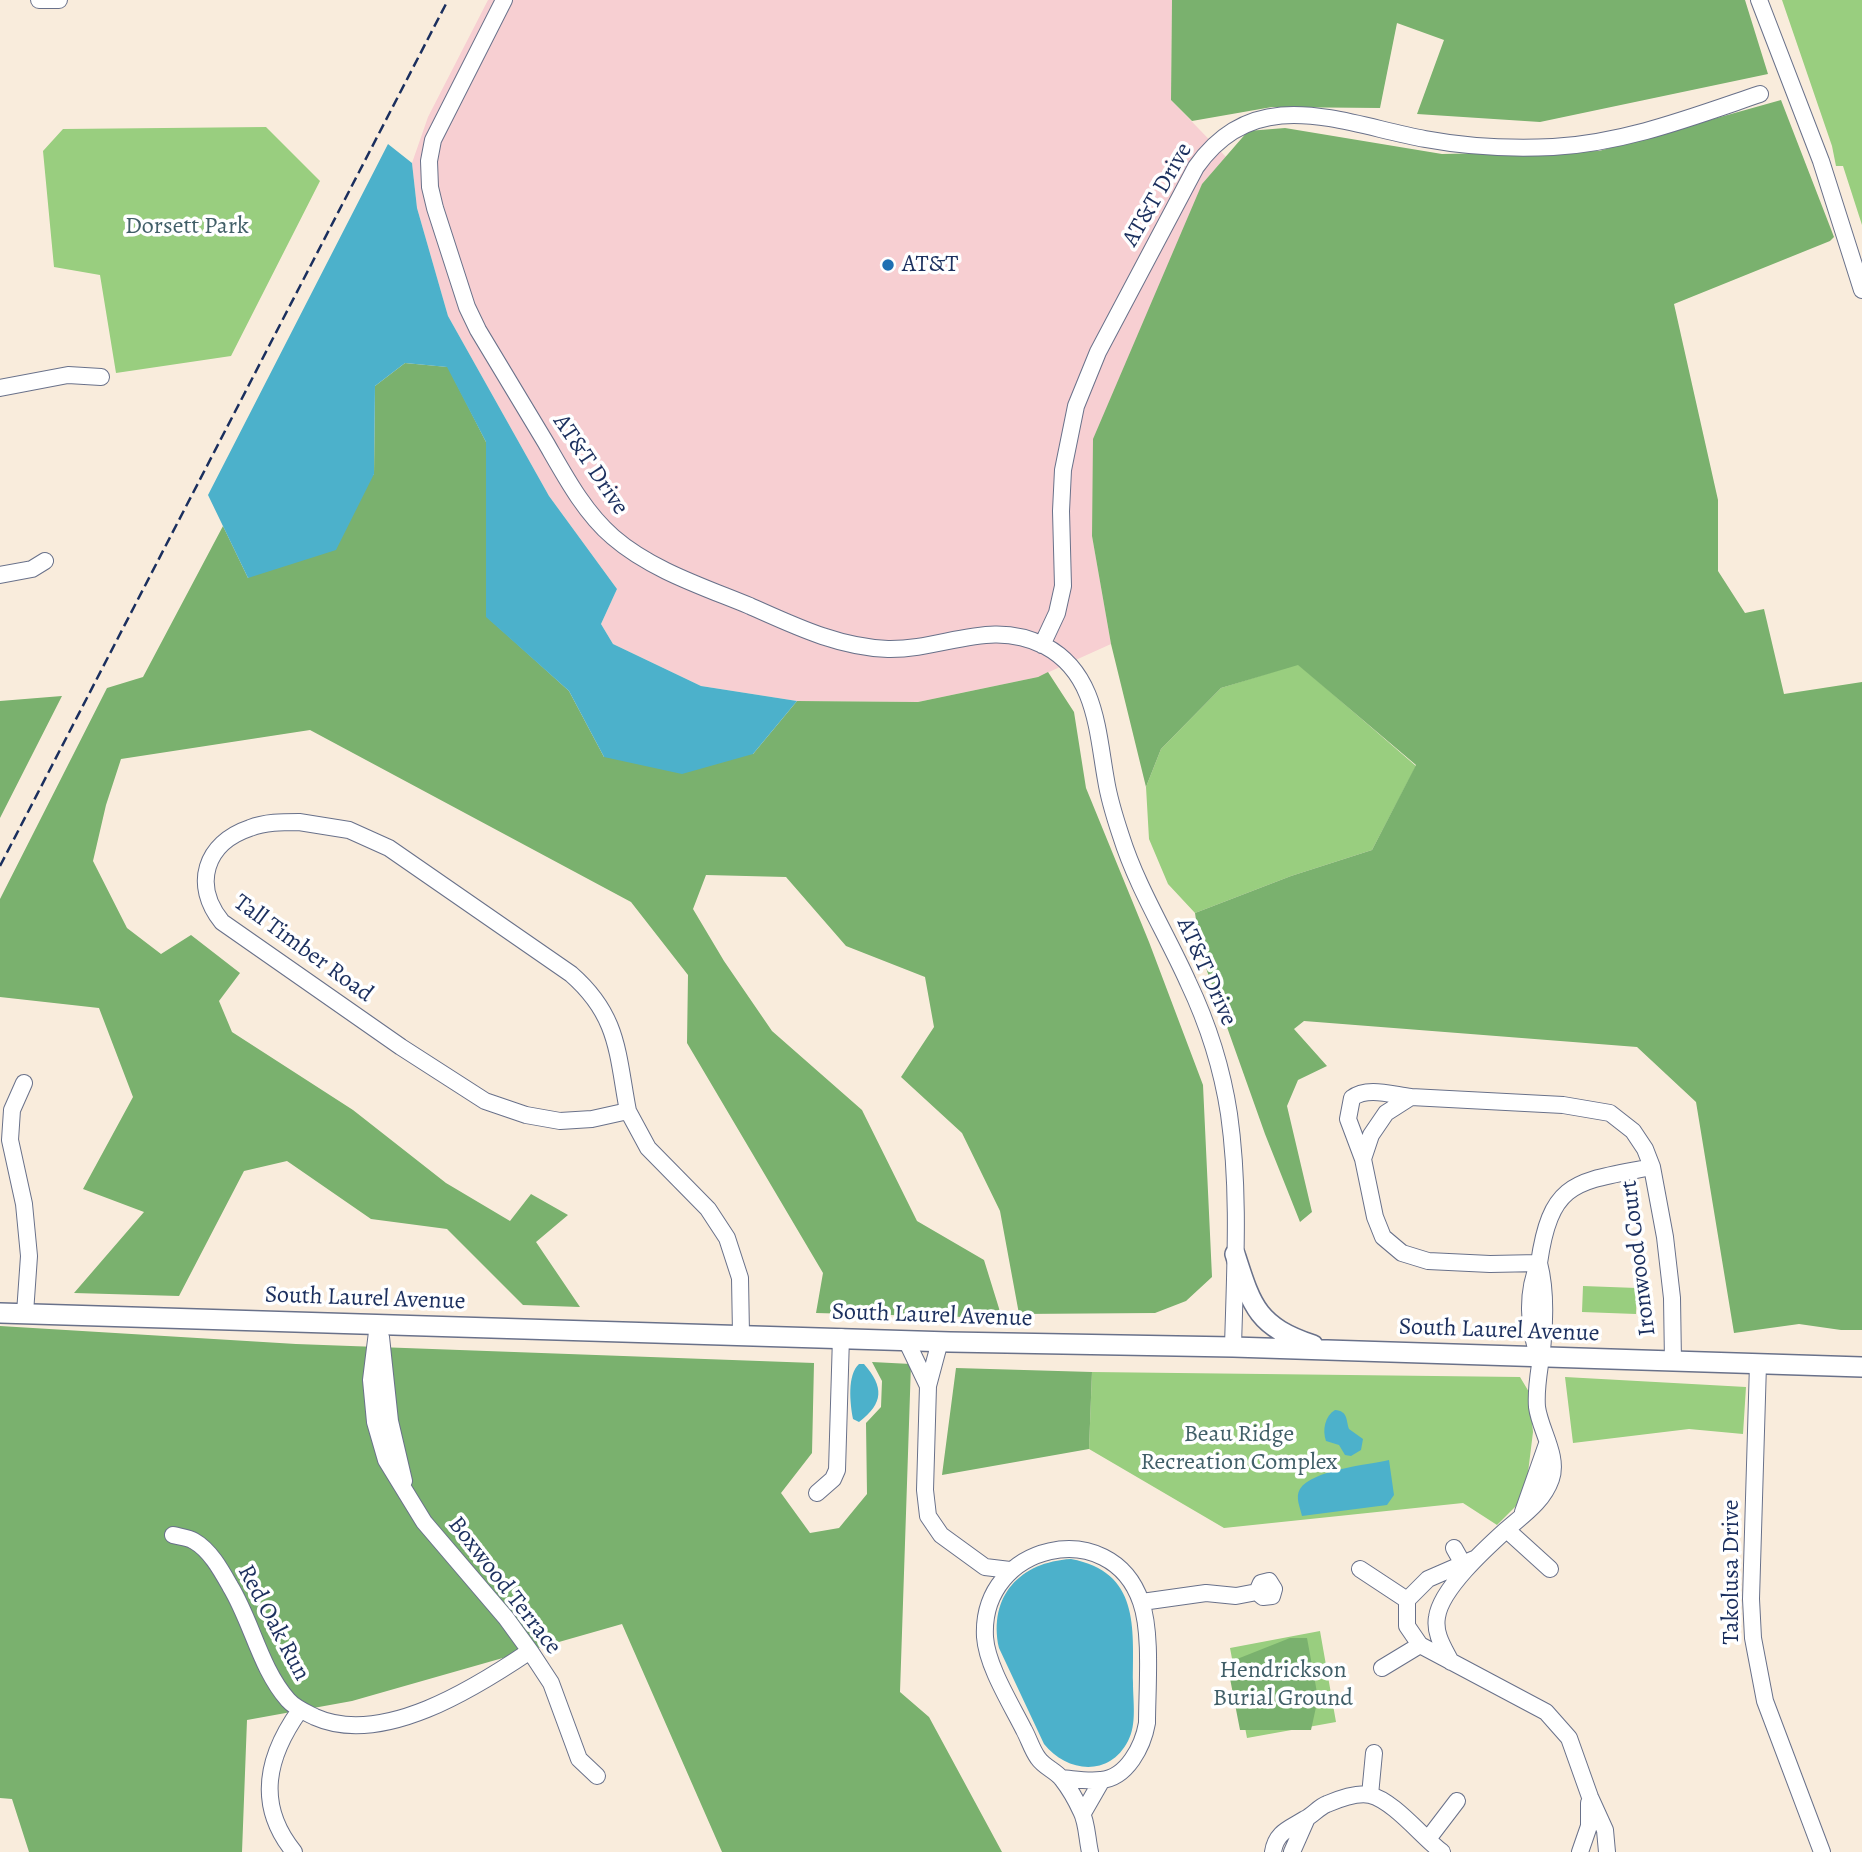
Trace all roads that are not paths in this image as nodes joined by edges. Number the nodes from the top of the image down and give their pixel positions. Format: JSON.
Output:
{"nodes":[{"id":1,"x":39,"y":0,"type":"edge"},
{"id":2,"x":60,"y":0,"type":"edge"},
{"id":3,"x":504,"y":0,"type":"edge"},
{"id":4,"x":1759,"y":0,"type":"edge"},
{"id":5,"x":1760,"y":94,"type":"dead end"},
{"id":6,"x":1862,"y":290,"type":"edge"},
{"id":7,"x":101,"y":377,"type":"dead end"},
{"id":8,"x":0,"y":388,"type":"edge"},
{"id":9,"x":45,"y":561,"type":"dead end"},
{"id":10,"x":0,"y":575,"type":"edge"},
{"id":11,"x":1042,"y":645,"type":"junction"},
{"id":12,"x":24,"y":1083,"type":"dead end"},
{"id":13,"x":1411,"y":1097,"type":"junction"},
{"id":14,"x":628,"y":1111,"type":"junction"},
{"id":15,"x":1363,"y":1159,"type":"junction"},
{"id":16,"x":1651,"y":1167,"type":"junction"},
{"id":17,"x":1235,"y":1254,"type":"junction"},
{"id":18,"x":1539,"y":1263,"type":"junction"},
{"id":19,"x":0,"y":1312,"type":"edge"},
{"id":20,"x":25,"y":1313,"type":"junction"},
{"id":21,"x":378,"y":1324,"type":"junction"},
{"id":22,"x":741,"y":1334,"type":"junction"},
{"id":23,"x":841,"y":1337,"type":"junction"},
{"id":24,"x":906,"y":1340,"type":"junction"},
{"id":25,"x":940,"y":1341,"type":"junction"},
{"id":26,"x":1233,"y":1347,"type":"junction"},
{"id":27,"x":1334,"y":1350,"type":"junction"},
{"id":28,"x":1539,"y":1357,"type":"junction"},
{"id":29,"x":1673,"y":1362,"type":"junction"},
{"id":30,"x":1758,"y":1364,"type":"junction"},
{"id":31,"x":1862,"y":1367,"type":"edge"},
{"id":32,"x":928,"y":1386,"type":"junction"},
{"id":33,"x":817,"y":1493,"type":"dead end"},
{"id":34,"x":1507,"y":1530,"type":"junction"},
{"id":35,"x":173,"y":1535,"type":"dead end"},
{"id":36,"x":1454,"y":1548,"type":"dead end"},
{"id":37,"x":1479,"y":1557,"type":"junction"},
{"id":38,"x":1462,"y":1564,"type":"junction"},
{"id":39,"x":985,"y":1567,"type":"junction"},
{"id":40,"x":1360,"y":1569,"type":"dead end"},
{"id":41,"x":1550,"y":1569,"type":"dead end"},
{"id":42,"x":1010,"y":1570,"type":"junction"},
{"id":43,"x":994,"y":1590,"type":"junction"},
{"id":44,"x":1257,"y":1592,"type":"dead end"},
{"id":45,"x":1407,"y":1600,"type":"junction"},
{"id":46,"x":1142,"y":1602,"type":"junction"},
{"id":47,"x":1420,"y":1645,"type":"junction"},
{"id":48,"x":530,"y":1651,"type":"junction"},
{"id":49,"x":1451,"y":1662,"type":"junction"},
{"id":50,"x":1382,"y":1668,"type":"dead end"},
{"id":51,"x":300,"y":1710,"type":"junction"},
{"id":52,"x":1374,"y":1753,"type":"dead end"},
{"id":53,"x":597,"y":1776,"type":"dead end"},
{"id":54,"x":1061,"y":1778,"type":"junction"},
{"id":55,"x":1101,"y":1780,"type":"junction"},
{"id":56,"x":1370,"y":1795,"type":"junction"},
{"id":57,"x":1590,"y":1797,"type":"junction"},
{"id":58,"x":1457,"y":1801,"type":"dead end"},
{"id":59,"x":1083,"y":1813,"type":"junction"},
{"id":60,"x":1307,"y":1818,"type":"junction"},
{"id":61,"x":1428,"y":1839,"type":"junction"},
{"id":62,"x":294,"y":1852,"type":"edge"},
{"id":63,"x":1090,"y":1852,"type":"edge"},
{"id":64,"x":1273,"y":1852,"type":"edge"},
{"id":65,"x":1292,"y":1852,"type":"edge"},
{"id":66,"x":1442,"y":1852,"type":"edge"},
{"id":67,"x":1580,"y":1852,"type":"edge"},
{"id":68,"x":1607,"y":1852,"type":"edge"},
{"id":69,"x":1822,"y":1852,"type":"edge"}],
"edges":[{"from":1,"to":2,"type":"street"},
{"from":3,"to":11,"type":"street","name":"AT&T Drive"},
{"from":4,"to":6,"type":"street"},
{"from":5,"to":11,"type":"street","name":"AT&T Drive"},
{"from":7,"to":8,"type":"street"},
{"from":9,"to":10,"type":"street"},
{"from":11,"to":17,"type":"street","name":"AT&T Drive"},
{"from":12,"to":20,"type":"street"},
{"from":13,"to":15,"type":"street"},
{"from":13,"to":15,"type":"street","name":"Ironwood Court"},
{"from":13,"to":16,"type":"street","name":"Ironwood Court"},
{"from":14,"to":14,"type":"street","name":"Tall Timber Road"},
{"from":14,"to":22,"type":"street","name":"Tall Timber Road"},
{"from":15,"to":18,"type":"street","name":"Ironwood Court"},
{"from":16,"to":18,"type":"street"},
{"from":16,"to":29,"type":"street","name":"Ironwood Court"},
{"from":17,"to":26,"type":"street","name":"AT&T Drive"},
{"from":17,"to":27,"type":"main road"},
{"from":18,"to":28,"type":"street"},
{"from":19,"to":20,"type":"main road","name":"South Laurel Avenue"},
{"from":20,"to":21,"type":"main road","name":"South Laurel Avenue"},
{"from":21,"to":22,"type":"main road","name":"South Laurel Avenue"},
{"from":21,"to":48,"type":"street","name":"Boxwood Terrace"},
{"from":22,"to":23,"type":"main road","name":"South Laurel Avenue"},
{"from":23,"to":24,"type":"main road","name":"South Laurel Avenue"},
{"from":23,"to":33,"type":"street"},
{"from":24,"to":25,"type":"main road","name":"South Laurel Avenue"},
{"from":24,"to":32,"type":"street"},
{"from":25,"to":26,"type":"main road","name":"South Laurel Avenue"},
{"from":25,"to":32,"type":"street"},
{"from":26,"to":27,"type":"main road","name":"South Laurel Avenue"},
{"from":27,"to":28,"type":"main road","name":"South Laurel Avenue"},
{"from":28,"to":29,"type":"main road","name":"South Laurel Avenue"},
{"from":28,"to":34,"type":"street"},
{"from":29,"to":30,"type":"main road","name":"South Laurel Avenue"},
{"from":30,"to":31,"type":"main road","name":"South Laurel Avenue"},
{"from":30,"to":69,"type":"street","name":"Takolusa Drive"},
{"from":32,"to":39,"type":"street"},
{"from":34,"to":37,"type":"street"},
{"from":34,"to":41,"type":"street"},
{"from":35,"to":51,"type":"street","name":"Red Oak Run"},
{"from":36,"to":38,"type":"street"},
{"from":37,"to":38,"type":"street"},
{"from":37,"to":49,"type":"street"},
{"from":38,"to":45,"type":"street"},
{"from":39,"to":42,"type":"street"},
{"from":39,"to":43,"type":"street"},
{"from":40,"to":45,"type":"street"},
{"from":42,"to":43,"type":"street"},
{"from":42,"to":46,"type":"street"},
{"from":43,"to":54,"type":"street"},
{"from":44,"to":46,"type":"street"},
{"from":45,"to":47,"type":"street"},
{"from":46,"to":55,"type":"street"},
{"from":47,"to":49,"type":"street"},
{"from":47,"to":50,"type":"street"},
{"from":48,"to":51,"type":"street","name":"Red Oak Run"},
{"from":48,"to":53,"type":"street","name":"Boxwood Terrace"},
{"from":49,"to":57,"type":"street"},
{"from":51,"to":62,"type":"street"},
{"from":52,"to":56,"type":"street"},
{"from":54,"to":55,"type":"street"},
{"from":54,"to":59,"type":"street"},
{"from":55,"to":59,"type":"street"},
{"from":56,"to":60,"type":"street"},
{"from":56,"to":61,"type":"street"},
{"from":57,"to":67,"type":"street"},
{"from":57,"to":68,"type":"street"},
{"from":58,"to":61,"type":"street"},
{"from":59,"to":63,"type":"street"},
{"from":60,"to":64,"type":"street"},
{"from":60,"to":65,"type":"street"},
{"from":61,"to":66,"type":"street"}]}
